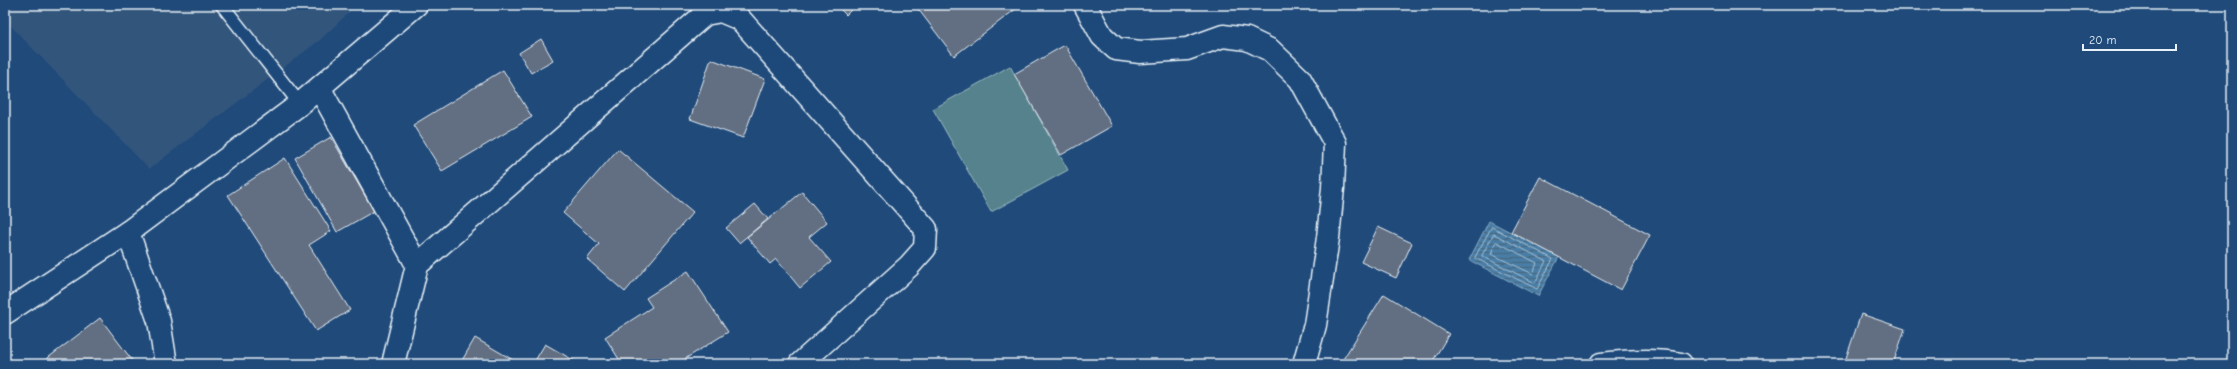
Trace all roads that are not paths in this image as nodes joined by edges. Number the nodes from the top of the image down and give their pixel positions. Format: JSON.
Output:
{"nodes":[{"id":1,"x":222,"y":5,"type":"edge"},
{"id":2,"x":416,"y":5,"type":"edge"},
{"id":3,"x":1085,"y":5,"type":"edge"},
{"id":4,"x":320,"y":89,"type":"junction"},
{"id":5,"x":300,"y":104,"type":"junction"},
{"id":6,"x":128,"y":232,"type":"junction"},
{"id":7,"x":417,"y":265,"type":"junction"},
{"id":8,"x":5,"y":313,"type":"edge"},
{"id":9,"x":166,"y":364,"type":"edge"},
{"id":10,"x":394,"y":364,"type":"edge"},
{"id":11,"x":800,"y":364,"type":"edge"},
{"id":12,"x":1304,"y":364,"type":"edge"},
{"id":13,"x":1601,"y":364,"type":"edge"},
{"id":14,"x":1681,"y":364,"type":"edge"}],
"edges":[{"from":1,"to":5,"type":"lane"},
{"from":2,"to":4,"type":"street"},
{"from":3,"to":12,"type":"street"},
{"from":4,"to":5,"type":"street"},
{"from":4,"to":7,"type":"street"},
{"from":5,"to":6,"type":"street"},
{"from":6,"to":8,"type":"street"},
{"from":6,"to":9,"type":"street"},
{"from":7,"to":10,"type":"street"},
{"from":7,"to":11,"type":"street"},
{"from":13,"to":14,"type":"street"}]}
